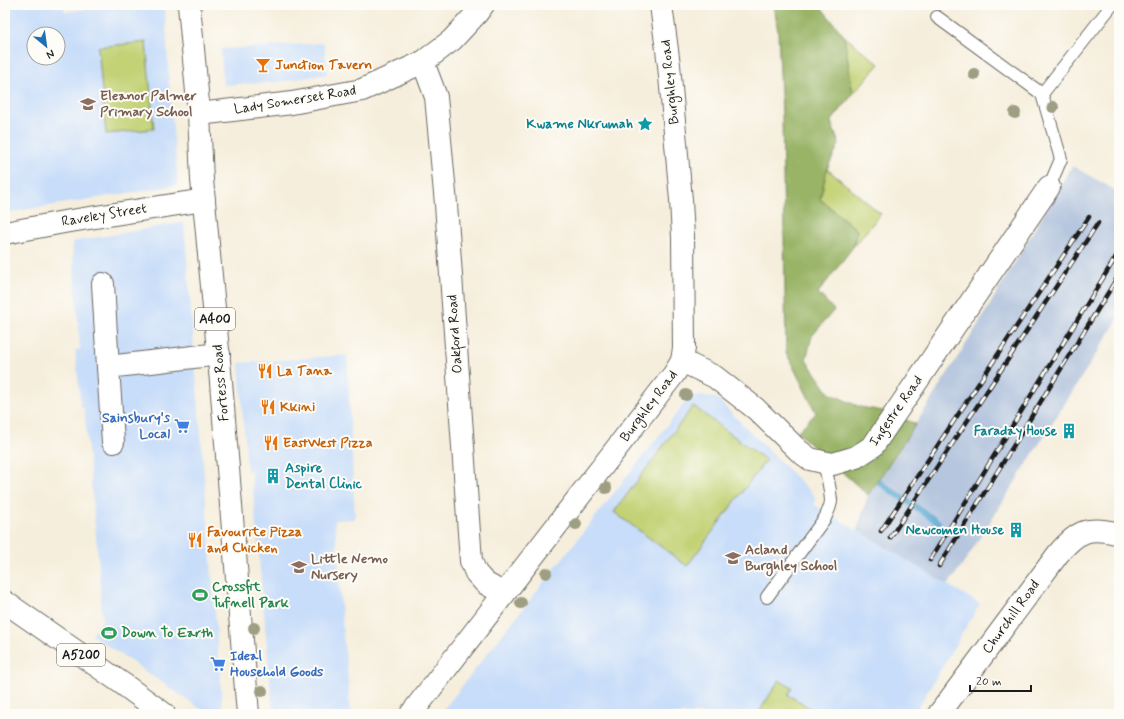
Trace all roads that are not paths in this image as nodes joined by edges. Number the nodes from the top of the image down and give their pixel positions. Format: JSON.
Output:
{"nodes":[{"id":1,"x":189,"y":5,"type":"edge"},
{"id":2,"x":483,"y":5,"type":"edge"},
{"id":3,"x":661,"y":5,"type":"edge"},
{"id":4,"x":1112,"y":5,"type":"edge"},
{"id":5,"x":937,"y":17,"type":"dead end"},
{"id":6,"x":423,"y":62,"type":"junction"},
{"id":7,"x":1042,"y":94,"type":"junction"},
{"id":8,"x":199,"y":114,"type":"junction"},
{"id":9,"x":1049,"y":187,"type":"joint"},
{"id":10,"x":204,"y":200,"type":"junction"},
{"id":11,"x":5,"y":233,"type":"edge"},
{"id":12,"x":103,"y":284,"type":"dead end"},
{"id":13,"x":219,"y":354,"type":"junction"},
{"id":14,"x":682,"y":361,"type":"junction"},
{"id":15,"x":108,"y":367,"type":"junction"},
{"id":16,"x":113,"y":442,"type":"dead end"},
{"id":17,"x":823,"y":462,"type":"junction"},
{"id":18,"x":1119,"y":534,"type":"edge"},
{"id":19,"x":504,"y":594,"type":"junction"},
{"id":20,"x":767,"y":597,"type":"dead end"},
{"id":21,"x":5,"y":602,"type":"edge"},
{"id":22,"x":164,"y":714,"type":"edge"},
{"id":23,"x":248,"y":714,"type":"edge"},
{"id":24,"x":411,"y":714,"type":"edge"},
{"id":25,"x":939,"y":714,"type":"edge"}],
"edges":[{"from":1,"to":8,"type":"street","name":"Fortess Road","number":"A400"},
{"from":2,"to":6,"type":"street","name":"Lady Somerset Road"},
{"from":3,"to":14,"type":"street","name":"Burghley Road"},
{"from":4,"to":7,"type":"lane"},
{"from":5,"to":7,"type":"lane"},
{"from":6,"to":8,"type":"street","name":"Lady Somerset Road"},
{"from":6,"to":19,"type":"street","name":"Oakford Road"},
{"from":7,"to":9,"type":"lane"},
{"from":8,"to":10,"type":"street","name":"Fortess Road","number":"A400"},
{"from":9,"to":17,"type":"street","name":"Ingestre Road"},
{"from":10,"to":11,"type":"street","name":"Raveley Street"},
{"from":10,"to":13,"type":"street","name":"Fortess Road","number":"A400"},
{"from":12,"to":15,"type":"street"},
{"from":13,"to":15,"type":"street"},
{"from":13,"to":23,"type":"street","name":"Fortess Road","number":"A400"},
{"from":14,"to":17,"type":"street","name":"Ingestre Road"},
{"from":14,"to":19,"type":"street","name":"Burghley Road"},
{"from":15,"to":16,"type":"street"},
{"from":17,"to":20,"type":"lane"},
{"from":18,"to":25,"type":"street","name":"Churchill Road"},
{"from":19,"to":24,"type":"street","name":"Burghley Road"},
{"from":21,"to":22,"type":"street","number":"A5200"}]}
